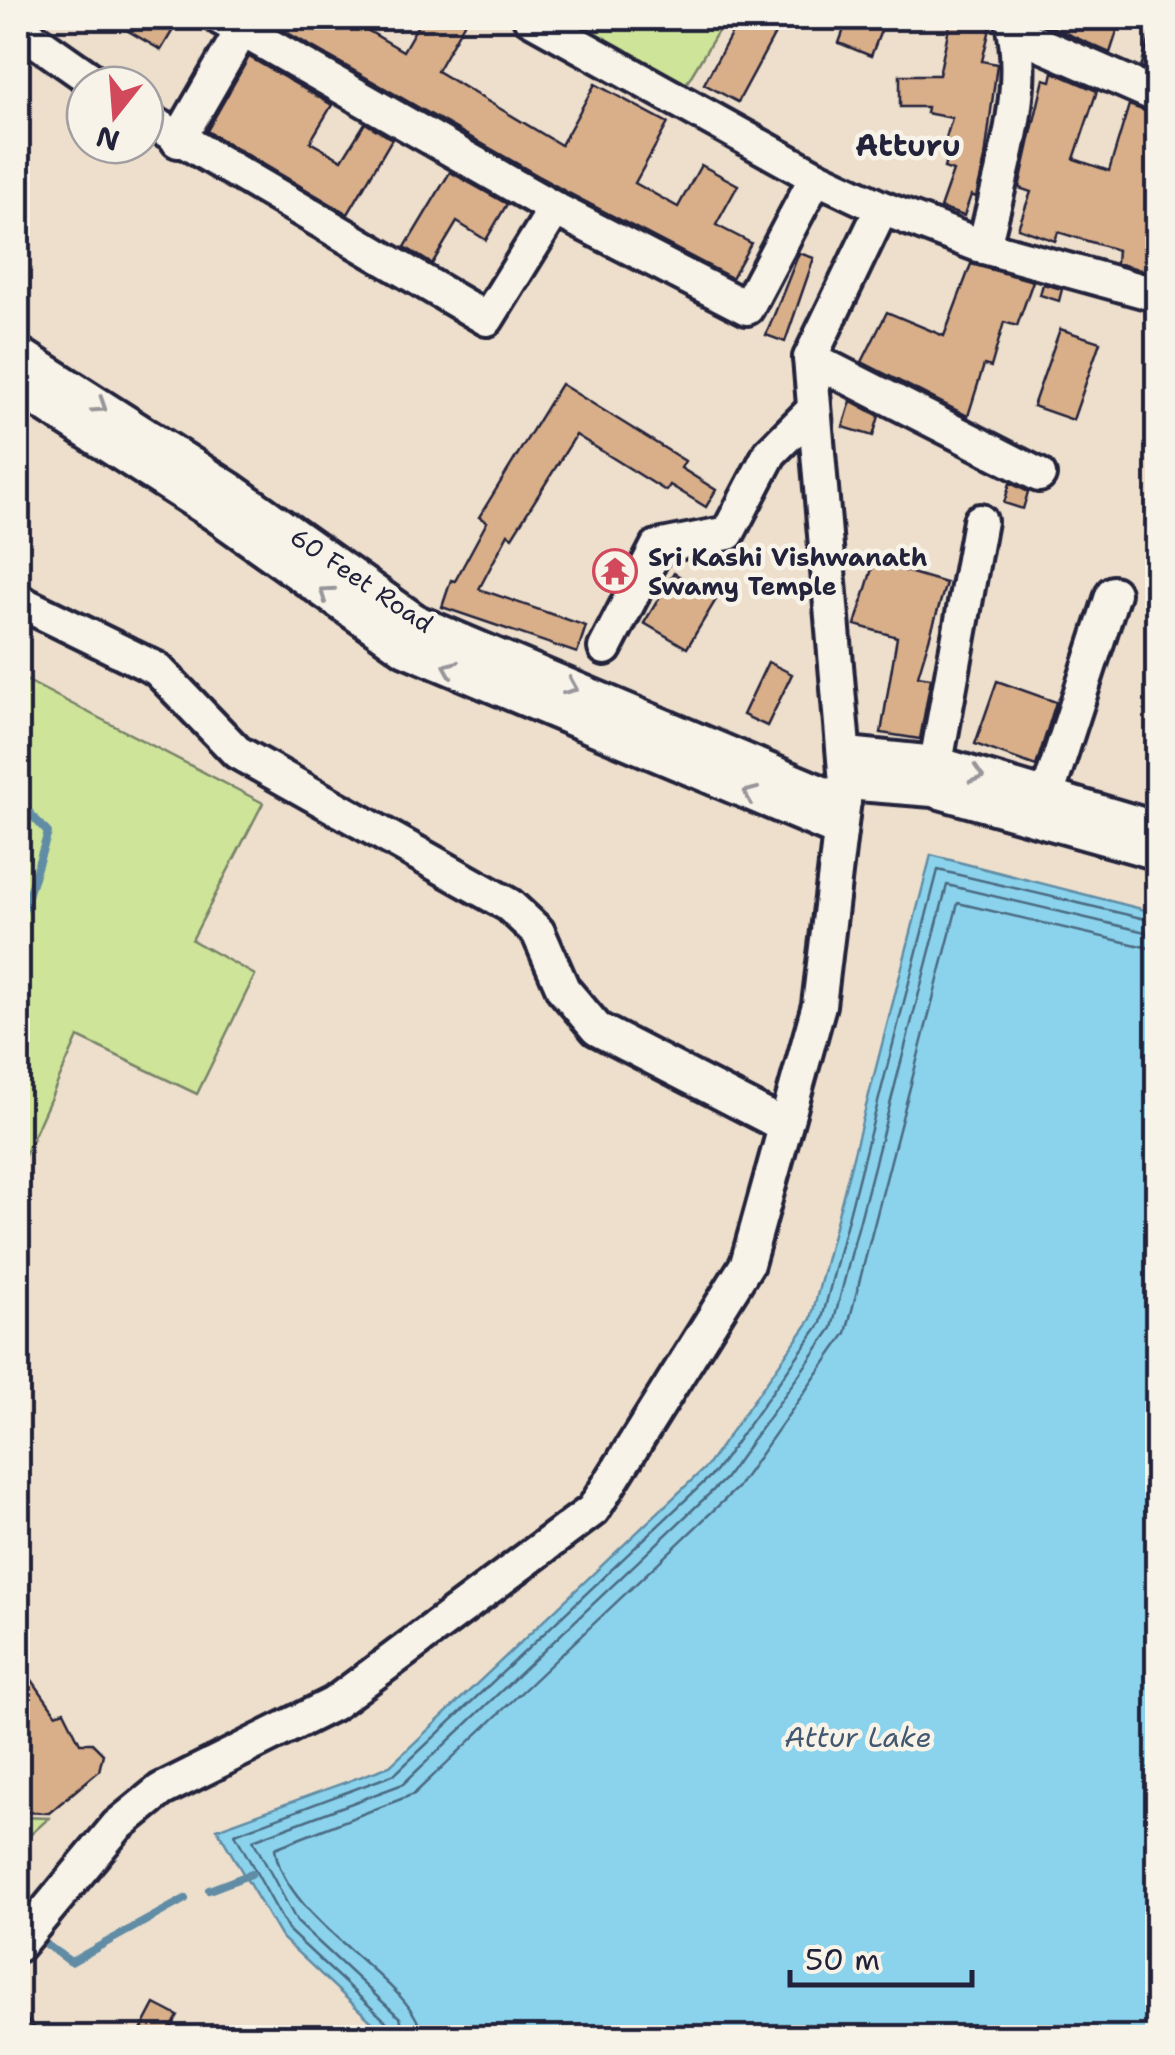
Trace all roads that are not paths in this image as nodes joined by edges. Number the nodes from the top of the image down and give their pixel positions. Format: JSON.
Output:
{"nodes":[{"id":1,"x":530,"y":18,"type":"edge"},
{"id":2,"x":237,"y":22,"type":"edge"},
{"id":3,"x":1014,"y":26,"type":"edge"},
{"id":4,"x":18,"y":28,"type":"edge"},
{"id":5,"x":70,"y":65,"type":"edge"},
{"id":6,"x":1158,"y":96,"type":"edge"},
{"id":7,"x":165,"y":132,"type":"edge"},
{"id":8,"x":178,"y":141,"type":"junction"},
{"id":9,"x":816,"y":177,"type":"junction"},
{"id":10,"x":882,"y":208,"type":"junction"},
{"id":11,"x":555,"y":209,"type":"junction"},
{"id":12,"x":984,"y":247,"type":"junction"},
{"id":13,"x":1158,"y":295,"type":"edge"},
{"id":14,"x":18,"y":353,"type":"edge"},
{"id":15,"x":810,"y":358,"type":"junction"},
{"id":16,"x":18,"y":388,"type":"edge"},
{"id":17,"x":814,"y":409,"type":"junction"},
{"id":18,"x":1039,"y":475,"type":"dead end"},
{"id":19,"x":980,"y":520,"type":"dead end"},
{"id":20,"x":1113,"y":593,"type":"dead end"},
{"id":21,"x":18,"y":602,"type":"edge"},
{"id":22,"x":605,"y":648,"type":"dead end"},
{"id":23,"x":936,"y":763,"type":"junction"},
{"id":24,"x":844,"y":793,"type":"junction"},
{"id":25,"x":1048,"y":796,"type":"junction"},
{"id":26,"x":1158,"y":829,"type":"edge"},
{"id":27,"x":1158,"y":853,"type":"edge"},
{"id":28,"x":785,"y":1126,"type":"junction"},
{"id":29,"x":18,"y":1945,"type":"edge"}],
"edges":[{"from":1,"to":9,"type":"street"},
{"from":2,"to":8,"type":"street"},
{"from":2,"to":11,"type":"street"},
{"from":3,"to":6,"type":"street"},
{"from":3,"to":12,"type":"street"},
{"from":4,"to":5,"type":"street"},
{"from":7,"to":8,"type":"street"},
{"from":8,"to":11,"type":"street"},
{"from":9,"to":10,"type":"street"},
{"from":9,"to":11,"type":"street"},
{"from":10,"to":12,"type":"street"},
{"from":10,"to":15,"type":"street"},
{"from":12,"to":13,"type":"street"},
{"from":14,"to":24,"type":"street","name":"60 Feet Road","one_way":true},
{"from":15,"to":17,"type":"street"},
{"from":15,"to":18,"type":"street"},
{"from":24,"to":16,"type":"street","name":"60 Feet Road","one_way":true},
{"from":17,"to":22,"type":"street"},
{"from":17,"to":24,"type":"street"},
{"from":19,"to":23,"type":"street"},
{"from":20,"to":25,"type":"street"},
{"from":21,"to":28,"type":"street"},
{"from":23,"to":24,"type":"street"},
{"from":23,"to":25,"type":"street","one_way":true},
{"from":24,"to":27,"type":"street"},
{"from":24,"to":28,"type":"street"},
{"from":25,"to":26,"type":"street"},
{"from":28,"to":29,"type":"street"}]}
